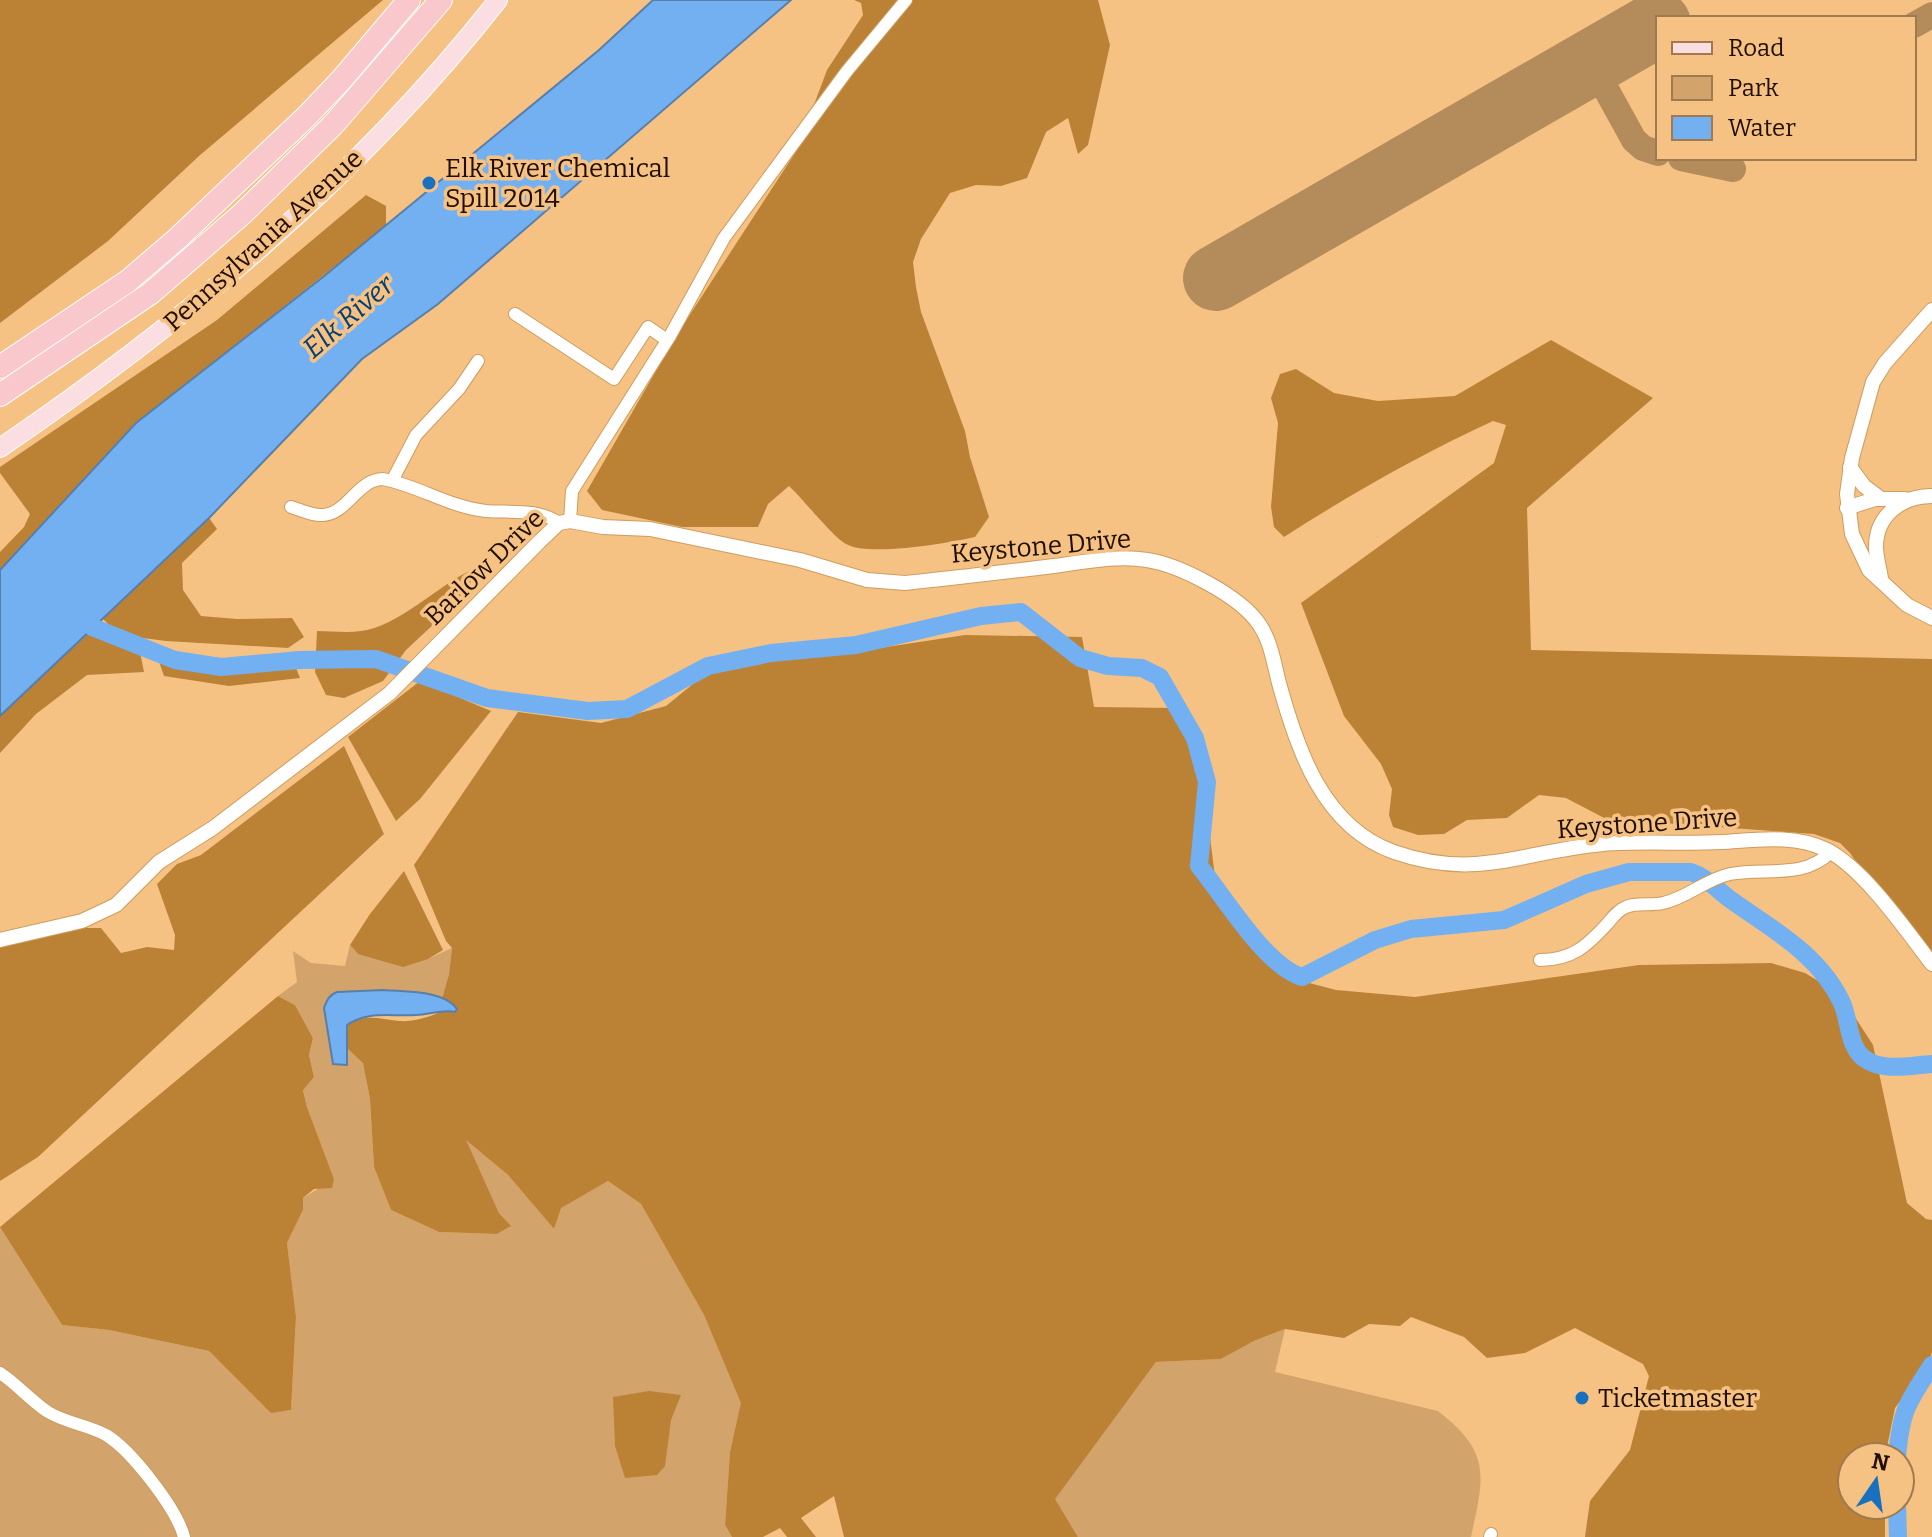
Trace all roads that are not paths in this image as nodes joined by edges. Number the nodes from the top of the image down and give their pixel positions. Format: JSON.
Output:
{"nodes":[{"id":1,"x":409,"y":0,"type":"edge"},
{"id":2,"x":441,"y":0,"type":"edge"},
{"id":3,"x":498,"y":0,"type":"edge"},
{"id":4,"x":906,"y":0,"type":"edge"},
{"id":5,"x":1932,"y":310,"type":"edge"},
{"id":6,"x":515,"y":314,"type":"dead end"},
{"id":7,"x":667,"y":340,"type":"junction"},
{"id":8,"x":478,"y":361,"type":"dead end"},
{"id":9,"x":0,"y":367,"type":"edge"},
{"id":10,"x":0,"y":395,"type":"edge"},
{"id":11,"x":0,"y":448,"type":"edge"},
{"id":12,"x":1850,"y":467,"type":"junction"},
{"id":13,"x":392,"y":481,"type":"junction"},
{"id":14,"x":1932,"y":496,"type":"edge"},
{"id":15,"x":1880,"y":498,"type":"junction"},
{"id":16,"x":1906,"y":499,"type":"junction"},
{"id":17,"x":291,"y":507,"type":"dead end"},
{"id":18,"x":1847,"y":508,"type":"junction"},
{"id":19,"x":565,"y":522,"type":"junction"},
{"id":20,"x":1881,"y":579,"type":"junction"},
{"id":21,"x":1932,"y":618,"type":"edge"},
{"id":22,"x":1831,"y":852,"type":"junction"},
{"id":23,"x":0,"y":940,"type":"edge"},
{"id":24,"x":1540,"y":960,"type":"dead end"},
{"id":25,"x":1932,"y":964,"type":"edge"},
{"id":26,"x":0,"y":1373,"type":"edge"},
{"id":27,"x":184,"y":1537,"type":"edge"}],
"edges":[{"from":1,"to":9,"type":"highway"},
{"from":2,"to":10,"type":"highway"},
{"from":3,"to":11,"type":"main road","name":"Pennsylvania Avenue"},
{"from":4,"to":7,"type":"street","name":"Barlow Drive"},
{"from":5,"to":12,"type":"street"},
{"from":6,"to":7,"type":"street"},
{"from":7,"to":19,"type":"street","name":"Barlow Drive"},
{"from":8,"to":13,"type":"street"},
{"from":12,"to":15,"type":"street"},
{"from":12,"to":18,"type":"street"},
{"from":13,"to":17,"type":"street"},
{"from":13,"to":19,"type":"street","name":"Keystone Drive"},
{"from":14,"to":16,"type":"street"},
{"from":15,"to":16,"type":"street"},
{"from":15,"to":18,"type":"street"},
{"from":16,"to":20,"type":"street"},
{"from":18,"to":20,"type":"street"},
{"from":19,"to":22,"type":"street","name":"Keystone Drive"},
{"from":19,"to":23,"type":"street","name":"Barlow Drive"},
{"from":20,"to":21,"type":"street"},
{"from":22,"to":24,"type":"street"},
{"from":22,"to":25,"type":"street","name":"Keystone Drive"},
{"from":26,"to":27,"type":"street"}]}
